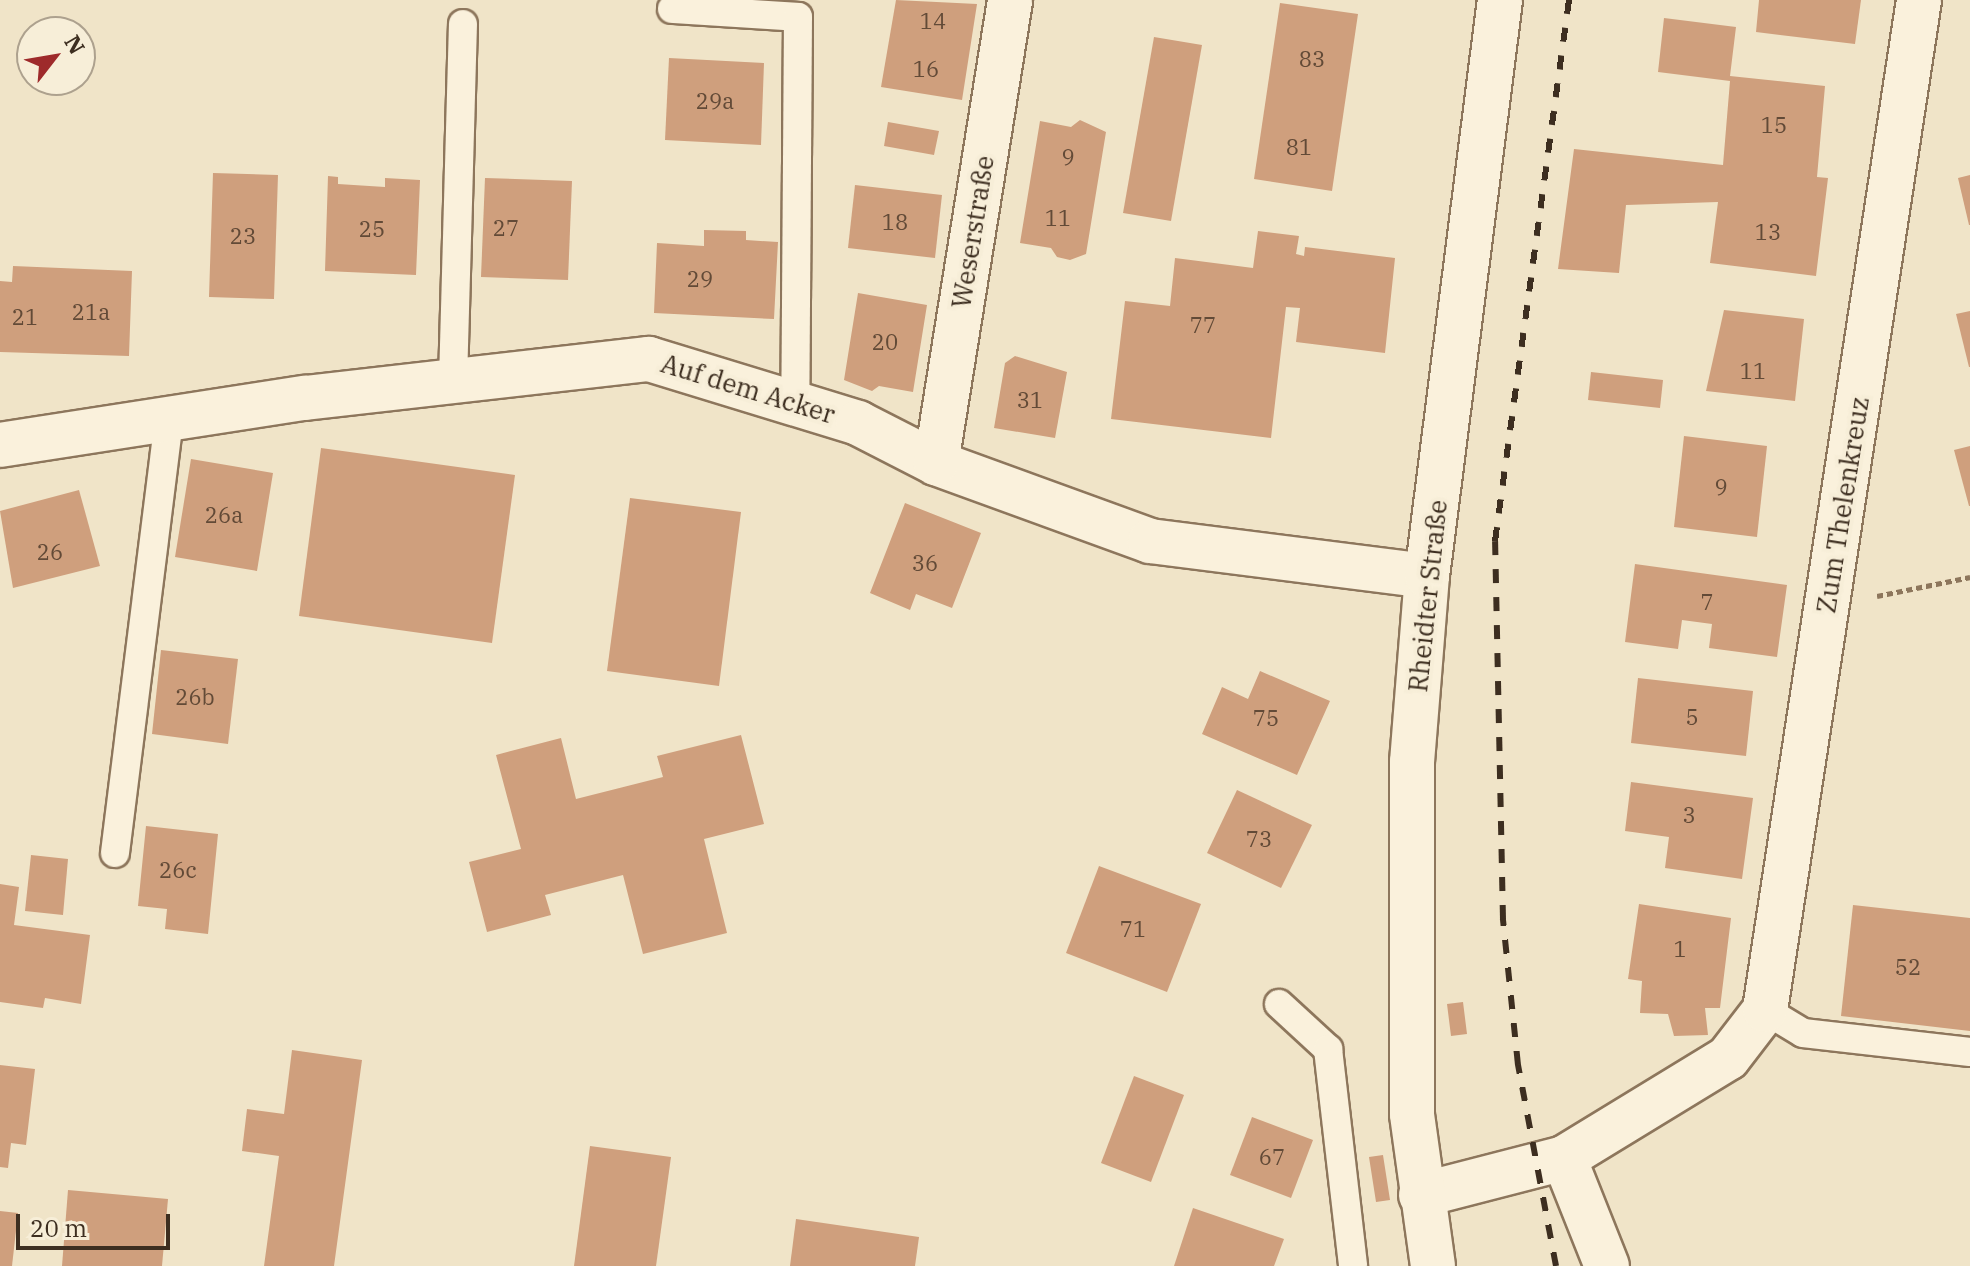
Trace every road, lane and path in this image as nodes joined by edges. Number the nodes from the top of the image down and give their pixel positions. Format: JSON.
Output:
{"nodes":[{"id":1,"x":1010,"y":0,"type":"edge"},
{"id":2,"x":1500,"y":0,"type":"edge"},
{"id":3,"x":1919,"y":0,"type":"edge"},
{"id":4,"x":672,"y":9,"type":"dead end"},
{"id":5,"x":463,"y":24,"type":"dead end"},
{"id":6,"x":453,"y":381,"type":"junction"},
{"id":7,"x":795,"y":403,"type":"junction"},
{"id":8,"x":169,"y":419,"type":"junction"},
{"id":9,"x":0,"y":445,"type":"edge"},
{"id":10,"x":936,"y":463,"type":"junction"},
{"id":11,"x":1427,"y":576,"type":"junction"},
{"id":12,"x":1970,"y":577,"type":"edge"},
{"id":13,"x":1828,"y":607,"type":"junction"},
{"id":14,"x":115,"y":853,"type":"dead end"},
{"id":15,"x":1279,"y":1004,"type":"dead end"},
{"id":16,"x":1765,"y":1010,"type":"junction"},
{"id":17,"x":1970,"y":1052,"type":"edge"},
{"id":18,"x":1564,"y":1158,"type":"junction"},
{"id":19,"x":1421,"y":1195,"type":"junction"},
{"id":20,"x":1353,"y":1266,"type":"edge"},
{"id":21,"x":1433,"y":1266,"type":"edge"},
{"id":22,"x":1607,"y":1266,"type":"edge"}],
"edges":[{"from":1,"to":10,"type":"street","name":"Weserstraße"},
{"from":2,"to":11,"type":"street","name":"Rheidter Straße"},
{"from":3,"to":13,"type":"street","name":"Zum Thelenkreuz"},
{"from":4,"to":7,"type":"lane"},
{"from":5,"to":6,"type":"lane"},
{"from":6,"to":7,"type":"street","name":"Auf dem Acker"},
{"from":6,"to":8,"type":"street","name":"Auf dem Acker"},
{"from":7,"to":10,"type":"street","name":"Auf dem Acker"},
{"from":8,"to":9,"type":"street","name":"Auf dem Acker"},
{"from":8,"to":14,"type":"lane"},
{"from":10,"to":11,"type":"street","name":"Auf dem Acker"},
{"from":11,"to":19,"type":"street","name":"Rheidter Straße"},
{"from":12,"to":13,"type":"path"},
{"from":13,"to":16,"type":"street","name":"Zum Thelenkreuz"},
{"from":15,"to":20,"type":"lane"},
{"from":16,"to":17,"type":"lane"},
{"from":16,"to":18,"type":"street"},
{"from":18,"to":19,"type":"street"},
{"from":18,"to":22,"type":"street"},
{"from":19,"to":21,"type":"street","name":"Rheidter Straße"}]}
